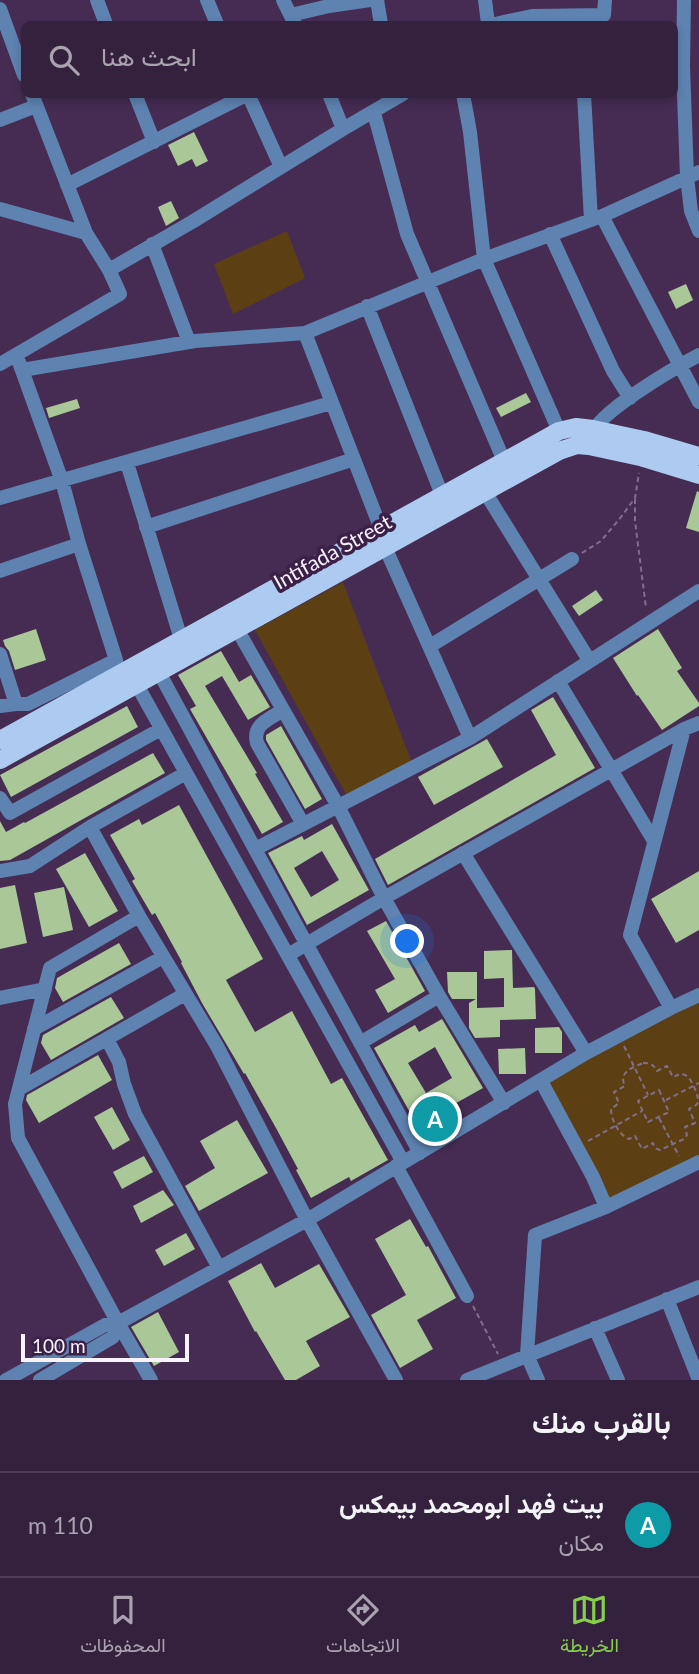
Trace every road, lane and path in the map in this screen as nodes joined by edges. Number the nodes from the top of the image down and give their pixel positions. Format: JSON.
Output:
{"nodes":[{"id":1,"x":97,"y":0,"type":"edge"},
{"id":2,"x":207,"y":0,"type":"edge"},
{"id":3,"x":283,"y":0,"type":"edge"},
{"id":4,"x":370,"y":0,"type":"edge"},
{"id":5,"x":377,"y":0,"type":"edge"},
{"id":6,"x":485,"y":0,"type":"edge"},
{"id":7,"x":532,"y":0,"type":"edge"},
{"id":8,"x":605,"y":0,"type":"edge"},
{"id":9,"x":684,"y":0,"type":"edge"},
{"id":10,"x":328,"y":3,"type":"edge"},
{"id":11,"x":0,"y":9,"type":"edge"},
{"id":12,"x":532,"y":16,"type":"junction"},
{"id":13,"x":293,"y":20,"type":"edge"},
{"id":14,"x":579,"y":20,"type":"edge"},
{"id":15,"x":106,"y":21,"type":"edge"},
{"id":16,"x":216,"y":21,"type":"edge"},
{"id":17,"x":380,"y":21,"type":"edge"},
{"id":18,"x":488,"y":21,"type":"edge"},
{"id":19,"x":509,"y":21,"type":"edge"},
{"id":20,"x":21,"y":67,"type":"edge"},
{"id":21,"x":137,"y":98,"type":"edge"},
{"id":22,"x":242,"y":98,"type":"edge"},
{"id":23,"x":249,"y":98,"type":"edge"},
{"id":24,"x":331,"y":98,"type":"edge"},
{"id":25,"x":397,"y":98,"type":"edge"},
{"id":26,"x":464,"y":98,"type":"edge"},
{"id":27,"x":584,"y":98,"type":"edge"},
{"id":28,"x":34,"y":100,"type":"edge"},
{"id":29,"x":374,"y":113,"type":"junction"},
{"id":30,"x":0,"y":120,"type":"edge"},
{"id":31,"x":344,"y":129,"type":"junction"},
{"id":32,"x":154,"y":142,"type":"junction"},
{"id":33,"x":281,"y":167,"type":"junction"},
{"id":34,"x":693,"y":175,"type":"edge"},
{"id":35,"x":67,"y":185,"type":"junction"},
{"id":36,"x":0,"y":209,"type":"edge"},
{"id":37,"x":597,"y":218,"type":"junction"},
{"id":38,"x":699,"y":230,"type":"edge"},
{"id":39,"x":86,"y":233,"type":"junction"},
{"id":40,"x":550,"y":234,"type":"junction"},
{"id":41,"x":152,"y":244,"type":"junction"},
{"id":42,"x":484,"y":259,"type":"junction"},
{"id":43,"x":109,"y":270,"type":"junction"},
{"id":44,"x":429,"y":282,"type":"junction"},
{"id":45,"x":367,"y":306,"type":"junction"},
{"id":46,"x":305,"y":333,"type":"junction"},
{"id":47,"x":190,"y":342,"type":"junction"},
{"id":48,"x":699,"y":355,"type":"edge"},
{"id":49,"x":16,"y":356,"type":"junction"},
{"id":50,"x":0,"y":364,"type":"edge"},
{"id":51,"x":679,"y":365,"type":"junction"},
{"id":52,"x":22,"y":370,"type":"junction"},
{"id":53,"x":630,"y":398,"type":"junction"},
{"id":54,"x":699,"y":402,"type":"edge"},
{"id":55,"x":331,"y":403,"type":"junction"},
{"id":56,"x":591,"y":438,"type":"junction"},
{"id":57,"x":553,"y":441,"type":"junction"},
{"id":58,"x":699,"y":456,"type":"edge"},
{"id":59,"x":642,"y":458,"type":"junction"},
{"id":60,"x":354,"y":459,"type":"junction"},
{"id":61,"x":505,"y":461,"type":"junction"},
{"id":62,"x":127,"y":463,"type":"junction"},
{"id":63,"x":699,"y":475,"type":"edge"},
{"id":64,"x":62,"y":481,"type":"junction"},
{"id":65,"x":485,"y":492,"type":"junction"},
{"id":66,"x":442,"y":495,"type":"junction"},
{"id":67,"x":0,"y":498,"type":"edge"},
{"id":68,"x":635,"y":498,"type":"junction"},
{"id":69,"x":146,"y":527,"type":"junction"},
{"id":70,"x":381,"y":529,"type":"junction"},
{"id":71,"x":79,"y":544,"type":"junction"},
{"id":72,"x":385,"y":547,"type":"junction"},
{"id":73,"x":572,"y":559,"type":"joint"},
{"id":74,"x":0,"y":571,"type":"edge"},
{"id":75,"x":540,"y":580,"type":"junction"},
{"id":76,"x":699,"y":590,"type":"edge"},
{"id":77,"x":648,"y":623,"type":"junction"},
{"id":78,"x":237,"y":629,"type":"junction"},
{"id":79,"x":181,"y":639,"type":"junction"},
{"id":80,"x":430,"y":646,"type":"junction"},
{"id":81,"x":0,"y":654,"type":"edge"},
{"id":82,"x":589,"y":660,"type":"junction"},
{"id":83,"x":154,"y":664,"type":"junction"},
{"id":84,"x":125,"y":672,"type":"junction"},
{"id":85,"x":558,"y":681,"type":"junction"},
{"id":86,"x":16,"y":704,"type":"junction"},
{"id":87,"x":0,"y":706,"type":"edge"},
{"id":88,"x":283,"y":710,"type":"junction"},
{"id":89,"x":699,"y":723,"type":"edge"},
{"id":90,"x":161,"y":729,"type":"junction"},
{"id":91,"x":684,"y":729,"type":"junction"},
{"id":92,"x":470,"y":738,"type":"junction"},
{"id":93,"x":0,"y":740,"type":"edge"},
{"id":94,"x":0,"y":760,"type":"edge"},
{"id":95,"x":611,"y":770,"type":"junction"},
{"id":96,"x":186,"y":773,"type":"junction"},
{"id":97,"x":0,"y":798,"type":"edge"},
{"id":98,"x":338,"y":806,"type":"junction"},
{"id":99,"x":303,"y":824,"type":"junction"},
{"id":100,"x":90,"y":827,"type":"junction"},
{"id":101,"x":654,"y":841,"type":"junction"},
{"id":102,"x":255,"y":849,"type":"junction"},
{"id":103,"x":464,"y":853,"type":"junction"},
{"id":104,"x":0,"y":871,"type":"edge"},
{"id":105,"x":384,"y":898,"type":"junction"},
{"id":106,"x":139,"y":916,"type":"junction"},
{"id":107,"x":306,"y":943,"type":"junction"},
{"id":108,"x":288,"y":955,"type":"junction"},
{"id":109,"x":163,"y":957,"type":"junction"},
{"id":110,"x":45,"y":989,"type":"junction"},
{"id":111,"x":185,"y":994,"type":"junction"},
{"id":112,"x":699,"y":995,"type":"edge"},
{"id":113,"x":439,"y":996,"type":"junction"},
{"id":114,"x":0,"y":998,"type":"edge"},
{"id":115,"x":671,"y":1008,"type":"junction"},
{"id":116,"x":34,"y":1029,"type":"junction"},
{"id":117,"x":619,"y":1036,"type":"junction"},
{"id":118,"x":107,"y":1039,"type":"junction"},
{"id":119,"x":360,"y":1042,"type":"junction"},
{"id":120,"x":586,"y":1053,"type":"junction"},
{"id":121,"x":634,"y":1067,"type":"junction"},
{"id":122,"x":541,"y":1081,"type":"junction"},
{"id":123,"x":699,"y":1083,"type":"edge"},
{"id":124,"x":693,"y":1086,"type":"junction"},
{"id":125,"x":19,"y":1089,"type":"junction"},
{"id":126,"x":648,"y":1096,"type":"junction"},
{"id":127,"x":664,"y":1101,"type":"junction"},
{"id":128,"x":504,"y":1103,"type":"junction"},
{"id":129,"x":643,"y":1111,"type":"junction"},
{"id":130,"x":659,"y":1117,"type":"junction"},
{"id":131,"x":617,"y":1125,"type":"junction"},
{"id":132,"x":673,"y":1145,"type":"junction"},
{"id":133,"x":577,"y":1147,"type":"junction"},
{"id":134,"x":420,"y":1153,"type":"junction"},
{"id":135,"x":699,"y":1162,"type":"edge"},
{"id":136,"x":399,"y":1164,"type":"junction"},
{"id":137,"x":685,"y":1169,"type":"junction"},
{"id":138,"x":606,"y":1207,"type":"junction"},
{"id":139,"x":307,"y":1220,"type":"junction"},
{"id":140,"x":219,"y":1268,"type":"junction"},
{"id":141,"x":699,"y":1287,"type":"edge"},
{"id":142,"x":467,"y":1296,"type":"joint"},
{"id":143,"x":667,"y":1299,"type":"junction"},
{"id":144,"x":118,"y":1323,"type":"junction"},
{"id":145,"x":595,"y":1328,"type":"junction"},
{"id":146,"x":527,"y":1355,"type":"junction"},
{"id":147,"x":503,"y":1364,"type":"junction"},
{"id":148,"x":696,"y":1379,"type":"edge"},
{"id":149,"x":6,"y":1380,"type":"edge"},
{"id":150,"x":40,"y":1380,"type":"edge"},
{"id":151,"x":151,"y":1380,"type":"edge"},
{"id":152,"x":396,"y":1380,"type":"edge"},
{"id":153,"x":467,"y":1380,"type":"edge"},
{"id":154,"x":538,"y":1380,"type":"edge"},
{"id":155,"x":618,"y":1380,"type":"edge"}],
"edges":[{"from":1,"to":15,"type":"street"},
{"from":2,"to":16,"type":"street"},
{"from":3,"to":13,"type":"street"},
{"from":4,"to":10,"type":"street"},
{"from":5,"to":17,"type":"street"},
{"from":6,"to":18,"type":"street"},
{"from":7,"to":12,"type":"street"},
{"from":8,"to":14,"type":"street"},
{"from":9,"to":34,"type":"street"},
{"from":10,"to":13,"type":"street"},
{"from":11,"to":20,"type":"street"},
{"from":12,"to":14,"type":"street"},
{"from":12,"to":19,"type":"street"},
{"from":21,"to":32,"type":"street"},
{"from":22,"to":32,"type":"street"},
{"from":23,"to":33,"type":"street"},
{"from":24,"to":31,"type":"street"},
{"from":25,"to":29,"type":"street"},
{"from":26,"to":42,"type":"street"},
{"from":27,"to":37,"type":"street"},
{"from":28,"to":30,"type":"street"},
{"from":28,"to":35,"type":"street"},
{"from":29,"to":31,"type":"street"},
{"from":29,"to":44,"type":"street"},
{"from":31,"to":33,"type":"street"},
{"from":32,"to":35,"type":"street"},
{"from":33,"to":41,"type":"street"},
{"from":34,"to":37,"type":"street"},
{"from":34,"to":38,"type":"street"},
{"from":35,"to":39,"type":"street"},
{"from":36,"to":39,"type":"street"},
{"from":37,"to":40,"type":"street"},
{"from":37,"to":51,"type":"street"},
{"from":39,"to":43,"type":"street"},
{"from":40,"to":42,"type":"street"},
{"from":40,"to":53,"type":"street"},
{"from":41,"to":43,"type":"street"},
{"from":41,"to":47,"type":"street"},
{"from":42,"to":44,"type":"street"},
{"from":42,"to":57,"type":"street"},
{"from":43,"to":49,"type":"street"},
{"from":44,"to":45,"type":"street"},
{"from":44,"to":61,"type":"street"},
{"from":45,"to":46,"type":"street"},
{"from":45,"to":66,"type":"street"},
{"from":46,"to":47,"type":"street"},
{"from":46,"to":55,"type":"street"},
{"from":47,"to":52,"type":"street"},
{"from":48,"to":51,"type":"street"},
{"from":49,"to":50,"type":"street"},
{"from":49,"to":52,"type":"street"},
{"from":51,"to":53,"type":"street"},
{"from":51,"to":54,"type":"street"},
{"from":52,"to":64,"type":"street"},
{"from":53,"to":56,"type":"street"},
{"from":55,"to":60,"type":"street"},
{"from":55,"to":62,"type":"street"},
{"from":56,"to":57,"type":"main road","name":"Intifada Street"},
{"from":56,"to":58,"type":"main road","name":"Intifada Street"},
{"from":56,"to":59,"type":"main road","name":"Intifada Street"},
{"from":57,"to":61,"type":"main road","name":"Intifada Street"},
{"from":57,"to":65,"type":"main road","name":"Intifada Street"},
{"from":59,"to":63,"type":"main road","name":"Intifada Street"},
{"from":59,"to":68,"type":"path"},
{"from":60,"to":69,"type":"street"},
{"from":60,"to":70,"type":"street"},
{"from":61,"to":66,"type":"main road","name":"Intifada Street"},
{"from":62,"to":64,"type":"street"},
{"from":62,"to":69,"type":"street"},
{"from":64,"to":67,"type":"street"},
{"from":64,"to":71,"type":"street"},
{"from":65,"to":72,"type":"main road","name":"Intifada Street"},
{"from":65,"to":75,"type":"street"},
{"from":66,"to":70,"type":"main road","name":"Intifada Street"},
{"from":68,"to":73,"type":"path"},
{"from":68,"to":77,"type":"path"},
{"from":69,"to":79,"type":"street"},
{"from":70,"to":79,"type":"main road","name":"Intifada Street"},
{"from":71,"to":74,"type":"street"},
{"from":71,"to":84,"type":"street"},
{"from":72,"to":78,"type":"main road","name":"Intifada Street"},
{"from":72,"to":80,"type":"street"},
{"from":73,"to":75,"type":"street"},
{"from":75,"to":80,"type":"street"},
{"from":75,"to":82,"type":"street"},
{"from":76,"to":77,"type":"street"},
{"from":77,"to":82,"type":"street"},
{"from":78,"to":83,"type":"main road","name":"Intifada Street"},
{"from":78,"to":88,"type":"street"},
{"from":79,"to":83,"type":"main road","name":"Intifada Street"},
{"from":80,"to":92,"type":"street"},
{"from":81,"to":86,"type":"street"},
{"from":82,"to":85,"type":"street"},
{"from":83,"to":84,"type":"main road","name":"Intifada Street"},
{"from":83,"to":102,"type":"street"},
{"from":84,"to":86,"type":"street"},
{"from":84,"to":90,"type":"street"},
{"from":84,"to":93,"type":"main road","name":"Intifada Street"},
{"from":84,"to":94,"type":"main road","name":"Intifada Street"},
{"from":85,"to":92,"type":"street"},
{"from":85,"to":95,"type":"street"},
{"from":86,"to":87,"type":"street"},
{"from":88,"to":98,"type":"street"},
{"from":88,"to":99,"type":"street"},
{"from":89,"to":91,"type":"street"},
{"from":90,"to":96,"type":"street"},
{"from":90,"to":97,"type":"street"},
{"from":91,"to":95,"type":"street"},
{"from":91,"to":101,"type":"street"},
{"from":92,"to":98,"type":"street"},
{"from":95,"to":101,"type":"street"},
{"from":95,"to":103,"type":"street"},
{"from":96,"to":100,"type":"street"},
{"from":96,"to":108,"type":"street"},
{"from":98,"to":99,"type":"street"},
{"from":98,"to":105,"type":"street"},
{"from":99,"to":102,"type":"street"},
{"from":100,"to":104,"type":"street"},
{"from":100,"to":106,"type":"street"},
{"from":101,"to":115,"type":"street"},
{"from":102,"to":107,"type":"street"},
{"from":103,"to":105,"type":"street"},
{"from":103,"to":120,"type":"street"},
{"from":105,"to":107,"type":"street"},
{"from":105,"to":113,"type":"street"},
{"from":106,"to":109,"type":"street"},
{"from":106,"to":110,"type":"street"},
{"from":107,"to":108,"type":"street"},
{"from":107,"to":119,"type":"street"},
{"from":108,"to":136,"type":"street"},
{"from":109,"to":111,"type":"street"},
{"from":109,"to":116,"type":"street"},
{"from":110,"to":114,"type":"street"},
{"from":110,"to":116,"type":"street"},
{"from":111,"to":118,"type":"street"},
{"from":111,"to":139,"type":"street"},
{"from":112,"to":115,"type":"street"},
{"from":113,"to":119,"type":"street"},
{"from":113,"to":128,"type":"street"},
{"from":115,"to":117,"type":"street"},
{"from":116,"to":125,"type":"street"},
{"from":117,"to":120,"type":"street"},
{"from":117,"to":121,"type":"path"},
{"from":118,"to":125,"type":"street"},
{"from":118,"to":140,"type":"street"},
{"from":119,"to":134,"type":"street"},
{"from":120,"to":122,"type":"street"},
{"from":121,"to":124,"type":"path"},
{"from":121,"to":126,"type":"path"},
{"from":121,"to":131,"type":"path"},
{"from":122,"to":128,"type":"street"},
{"from":122,"to":133,"type":"street"},
{"from":123,"to":124,"type":"path"},
{"from":124,"to":127,"type":"path"},
{"from":124,"to":132,"type":"path"},
{"from":125,"to":144,"type":"street"},
{"from":126,"to":127,"type":"path"},
{"from":126,"to":129,"type":"path"},
{"from":127,"to":130,"type":"path"},
{"from":128,"to":134,"type":"street"},
{"from":129,"to":130,"type":"path"},
{"from":129,"to":131,"type":"path"},
{"from":130,"to":132,"type":"path"},
{"from":131,"to":132,"type":"path"},
{"from":131,"to":133,"type":"path"},
{"from":132,"to":137,"type":"path"},
{"from":133,"to":138,"type":"street"},
{"from":134,"to":136,"type":"street"},
{"from":135,"to":137,"type":"street"},
{"from":136,"to":139,"type":"street"},
{"from":136,"to":142,"type":"street"},
{"from":137,"to":138,"type":"street"},
{"from":138,"to":146,"type":"street"},
{"from":139,"to":140,"type":"street"},
{"from":139,"to":152,"type":"street"},
{"from":140,"to":144,"type":"street"},
{"from":141,"to":143,"type":"street"},
{"from":142,"to":147,"type":"path"},
{"from":143,"to":145,"type":"street"},
{"from":143,"to":148,"type":"street"},
{"from":144,"to":149,"type":"street"},
{"from":144,"to":150,"type":"street"},
{"from":144,"to":151,"type":"street"},
{"from":145,"to":146,"type":"street"},
{"from":145,"to":155,"type":"street"},
{"from":146,"to":147,"type":"street"},
{"from":146,"to":154,"type":"street"},
{"from":147,"to":153,"type":"street"}]}
